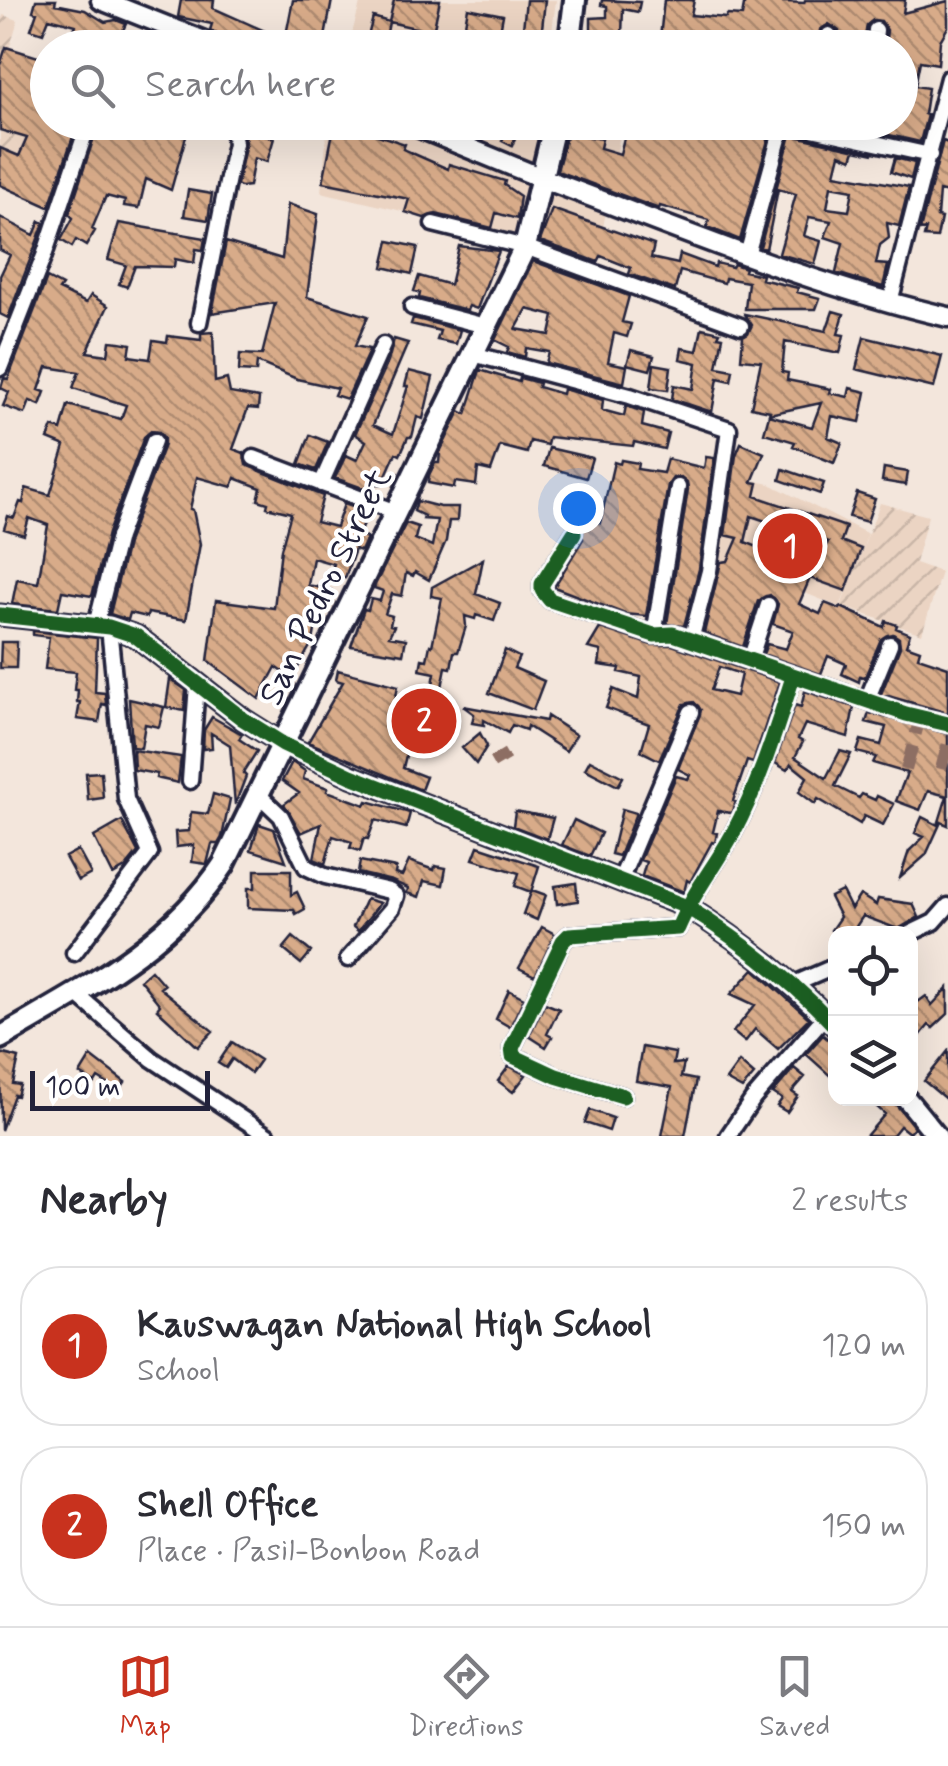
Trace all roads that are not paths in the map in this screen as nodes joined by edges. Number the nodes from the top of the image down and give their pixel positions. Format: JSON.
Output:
{"nodes":[{"id":1,"x":101,"y":0,"type":"edge"},
{"id":2,"x":575,"y":0,"type":"edge"},
{"id":3,"x":165,"y":30,"type":"edge"},
{"id":4,"x":571,"y":30,"type":"edge"},
{"id":5,"x":948,"y":78,"type":"edge"},
{"id":6,"x":83,"y":140,"type":"edge"},
{"id":7,"x":235,"y":140,"type":"edge"},
{"id":8,"x":450,"y":140,"type":"edge"},
{"id":9,"x":551,"y":140,"type":"edge"},
{"id":10,"x":777,"y":140,"type":"edge"},
{"id":11,"x":860,"y":140,"type":"edge"},
{"id":12,"x":863,"y":141,"type":"joint"},
{"id":13,"x":930,"y":155,"type":"junction"},
{"id":14,"x":544,"y":178,"type":"junction"},
{"id":15,"x":433,"y":224,"type":"dead end"},
{"id":16,"x":525,"y":247,"type":"junction"},
{"id":17,"x":747,"y":255,"type":"junction"},
{"id":18,"x":890,"y":302,"type":"junction"},
{"id":19,"x":412,"y":306,"type":"dead end"},
{"id":20,"x":948,"y":317,"type":"edge"},
{"id":21,"x":200,"y":323,"type":"dead end"},
{"id":22,"x":486,"y":326,"type":"junction"},
{"id":23,"x":740,"y":326,"type":"dead end"},
{"id":24,"x":383,"y":345,"type":"dead end"},
{"id":25,"x":473,"y":354,"type":"junction"},
{"id":26,"x":0,"y":368,"type":"edge"},
{"id":27,"x":154,"y":441,"type":"dead end"},
{"id":28,"x":254,"y":458,"type":"dead end"},
{"id":29,"x":321,"y":484,"type":"junction"},
{"id":30,"x":678,"y":487,"type":"dead end"},
{"id":31,"x":396,"y":512,"type":"junction"},
{"id":32,"x":574,"y":533,"type":"dead end"},
{"id":33,"x":768,"y":605,"type":"dead end"},
{"id":34,"x":0,"y":615,"type":"edge"},
{"id":35,"x":103,"y":626,"type":"junction"},
{"id":36,"x":654,"y":635,"type":"junction"},
{"id":37,"x":691,"y":640,"type":"junction"},
{"id":38,"x":890,"y":644,"type":"dead end"},
{"id":39,"x":750,"y":660,"type":"junction"},
{"id":40,"x":793,"y":676,"type":"junction"},
{"id":41,"x":197,"y":684,"type":"junction"},
{"id":42,"x":867,"y":700,"type":"junction"},
{"id":43,"x":691,"y":712,"type":"dead end"},
{"id":44,"x":948,"y":724,"type":"edge"},
{"id":45,"x":283,"y":744,"type":"junction"},
{"id":46,"x":190,"y":781,"type":"dead end"},
{"id":47,"x":259,"y":796,"type":"junction"},
{"id":48,"x":620,"y":881,"type":"junction"},
{"id":49,"x":948,"y":906,"type":"edge"},
{"id":50,"x":687,"y":907,"type":"junction"},
{"id":51,"x":918,"y":930,"type":"edge"},
{"id":52,"x":74,"y":952,"type":"dead end"},
{"id":53,"x":348,"y":959,"type":"dead end"},
{"id":54,"x":828,"y":969,"type":"edge"},
{"id":55,"x":792,"y":985,"type":"junction"},
{"id":56,"x":76,"y":993,"type":"junction"},
{"id":57,"x":828,"y":1020,"type":"edge"},
{"id":58,"x":828,"y":1024,"type":"edge"},
{"id":59,"x":0,"y":1038,"type":"edge"},
{"id":60,"x":623,"y":1096,"type":"dead end"},
{"id":61,"x":913,"y":1106,"type":"edge"},
{"id":62,"x":268,"y":1136,"type":"edge"},
{"id":63,"x":728,"y":1136,"type":"edge"},
{"id":64,"x":937,"y":1136,"type":"edge"}],
"edges":[{"from":1,"to":3,"type":"street"},
{"from":2,"to":4,"type":"main road"},
{"from":5,"to":13,"type":"street"},
{"from":6,"to":26,"type":"street"},
{"from":7,"to":21,"type":"street"},
{"from":8,"to":14,"type":"street"},
{"from":9,"to":14,"type":"main road","name":"San Pedro Street"},
{"from":10,"to":17,"type":"street"},
{"from":11,"to":12,"type":"street"},
{"from":12,"to":13,"type":"street"},
{"from":13,"to":18,"type":"street"},
{"from":14,"to":16,"type":"main road","name":"San Pedro Street"},
{"from":14,"to":17,"type":"street"},
{"from":15,"to":16,"type":"street"},
{"from":16,"to":22,"type":"main road","name":"San Pedro Street"},
{"from":16,"to":23,"type":"street"},
{"from":17,"to":18,"type":"street"},
{"from":18,"to":20,"type":"street"},
{"from":19,"to":22,"type":"street"},
{"from":22,"to":25,"type":"main road","name":"San Pedro Street"},
{"from":24,"to":29,"type":"street"},
{"from":25,"to":31,"type":"main road","name":"San Pedro Street"},
{"from":25,"to":37,"type":"street"},
{"from":27,"to":35,"type":"street"},
{"from":28,"to":29,"type":"street"},
{"from":29,"to":31,"type":"street"},
{"from":30,"to":36,"type":"street"},
{"from":31,"to":45,"type":"main road","name":"San Pedro Street"},
{"from":32,"to":36,"type":"street"},
{"from":33,"to":39,"type":"street"},
{"from":34,"to":35,"type":"street"},
{"from":35,"to":41,"type":"street"},
{"from":35,"to":52,"type":"street"},
{"from":36,"to":37,"type":"street"},
{"from":37,"to":39,"type":"street"},
{"from":38,"to":42,"type":"street"},
{"from":39,"to":40,"type":"street"},
{"from":40,"to":42,"type":"street"},
{"from":40,"to":50,"type":"street"},
{"from":41,"to":45,"type":"street"},
{"from":41,"to":46,"type":"street"},
{"from":42,"to":44,"type":"street"},
{"from":43,"to":48,"type":"street"},
{"from":45,"to":47,"type":"main road","name":"San Pedro Street"},
{"from":45,"to":48,"type":"street"},
{"from":47,"to":53,"type":"street"},
{"from":47,"to":56,"type":"main road","name":"San Pedro Street"},
{"from":48,"to":50,"type":"street"},
{"from":49,"to":51,"type":"street"},
{"from":50,"to":55,"type":"street"},
{"from":50,"to":60,"type":"street"},
{"from":54,"to":55,"type":"street"},
{"from":55,"to":57,"type":"street"},
{"from":56,"to":59,"type":"main road","name":"San Pedro Street"},
{"from":56,"to":62,"type":"street"},
{"from":58,"to":63,"type":"street"},
{"from":61,"to":64,"type":"street"}]}
